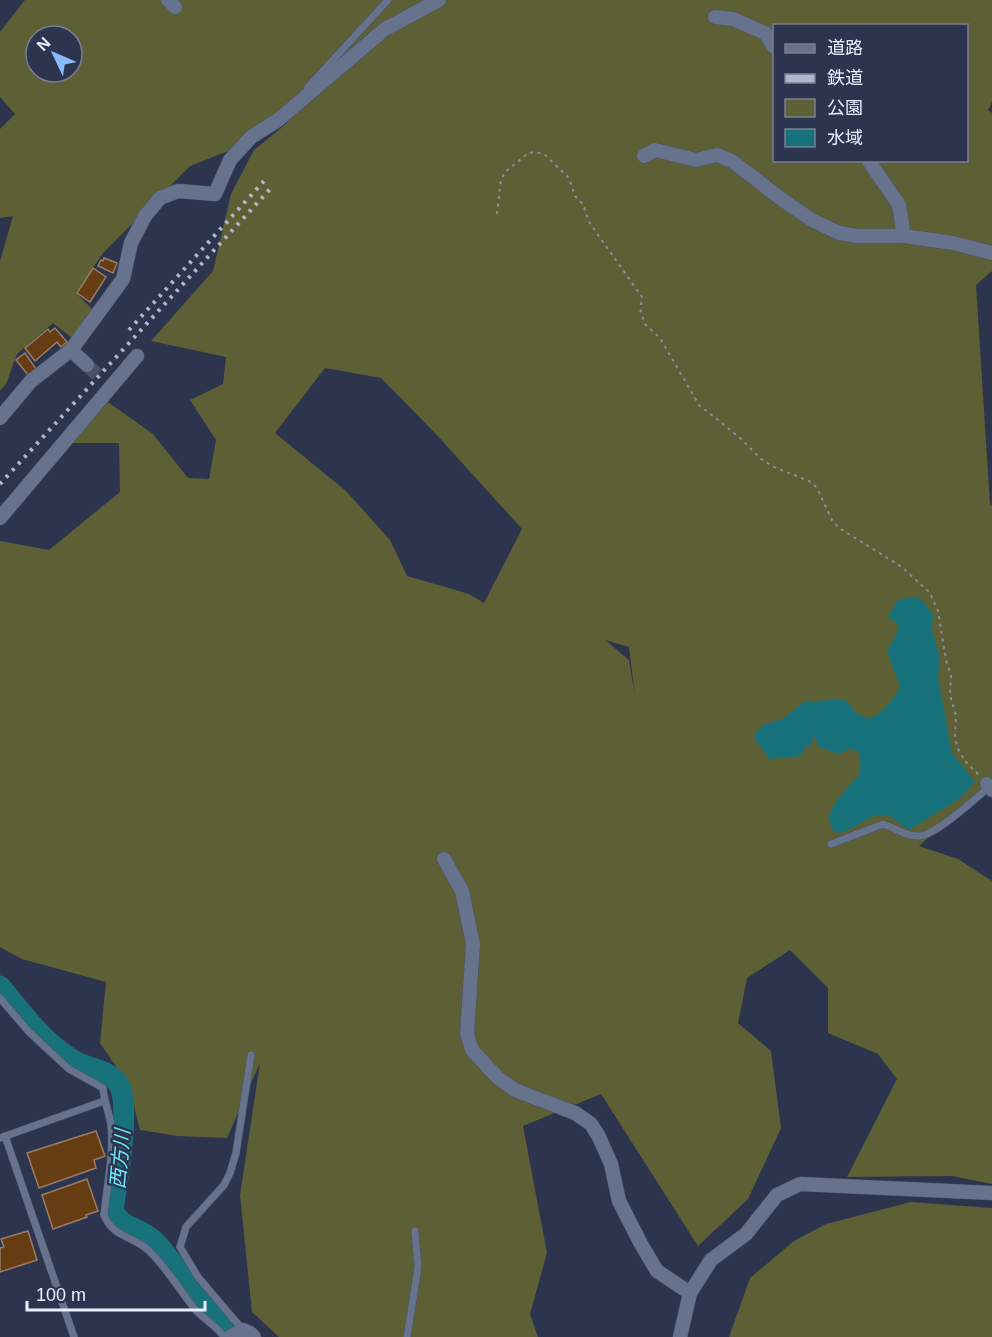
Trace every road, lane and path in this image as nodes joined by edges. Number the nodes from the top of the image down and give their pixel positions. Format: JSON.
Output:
{"nodes":[{"id":1,"x":388,"y":0,"type":"edge"},
{"id":2,"x":439,"y":0,"type":"edge"},
{"id":3,"x":715,"y":16,"type":"dead end"},
{"id":4,"x":773,"y":45,"type":"edge"},
{"id":5,"x":278,"y":120,"type":"junction"},
{"id":6,"x":644,"y":156,"type":"dead end"},
{"id":7,"x":869,"y":162,"type":"edge"},
{"id":8,"x":497,"y":214,"type":"dead end"},
{"id":9,"x":904,"y":236,"type":"junction"},
{"id":10,"x":992,"y":253,"type":"edge"},
{"id":11,"x":71,"y":350,"type":"junction"},
{"id":12,"x":137,"y":356,"type":"dead end"},
{"id":13,"x":87,"y":365,"type":"tunnel mouth"},
{"id":14,"x":0,"y":418,"type":"edge"},
{"id":15,"x":0,"y":518,"type":"edge"},
{"id":16,"x":989,"y":787,"type":"edge"},
{"id":17,"x":831,"y":844,"type":"dead end"},
{"id":18,"x":444,"y":859,"type":"dead end"},
{"id":19,"x":0,"y":998,"type":"edge"},
{"id":20,"x":251,"y":1055,"type":"dead end"},
{"id":21,"x":104,"y":1101,"type":"junction"},
{"id":22,"x":3,"y":1137,"type":"edge"},
{"id":23,"x":992,"y":1193,"type":"edge"},
{"id":24,"x":415,"y":1231,"type":"dead end"},
{"id":25,"x":690,"y":1293,"type":"junction"},
{"id":26,"x":243,"y":1335,"type":"edge"},
{"id":27,"x":74,"y":1337,"type":"edge"},
{"id":28,"x":224,"y":1337,"type":"edge"},
{"id":29,"x":407,"y":1337,"type":"edge"},
{"id":30,"x":680,"y":1337,"type":"edge"}],
"edges":[{"from":1,"to":5,"type":"lane"},
{"from":2,"to":5,"type":"street"},
{"from":3,"to":4,"type":"street"},
{"from":5,"to":11,"type":"street"},
{"from":6,"to":9,"type":"street"},
{"from":7,"to":9,"type":"street"},
{"from":8,"to":16,"type":"path"},
{"from":9,"to":10,"type":"street"},
{"from":11,"to":13,"type":"street"},
{"from":11,"to":14,"type":"street"},
{"from":12,"to":15,"type":"street"},
{"from":16,"to":17,"type":"lane"},
{"from":18,"to":25,"type":"street"},
{"from":19,"to":21,"type":"lane"},
{"from":20,"to":26,"type":"lane"},
{"from":21,"to":22,"type":"lane"},
{"from":21,"to":28,"type":"lane"},
{"from":22,"to":27,"type":"lane"},
{"from":23,"to":25,"type":"street"},
{"from":24,"to":29,"type":"lane"},
{"from":25,"to":30,"type":"street"}]}
